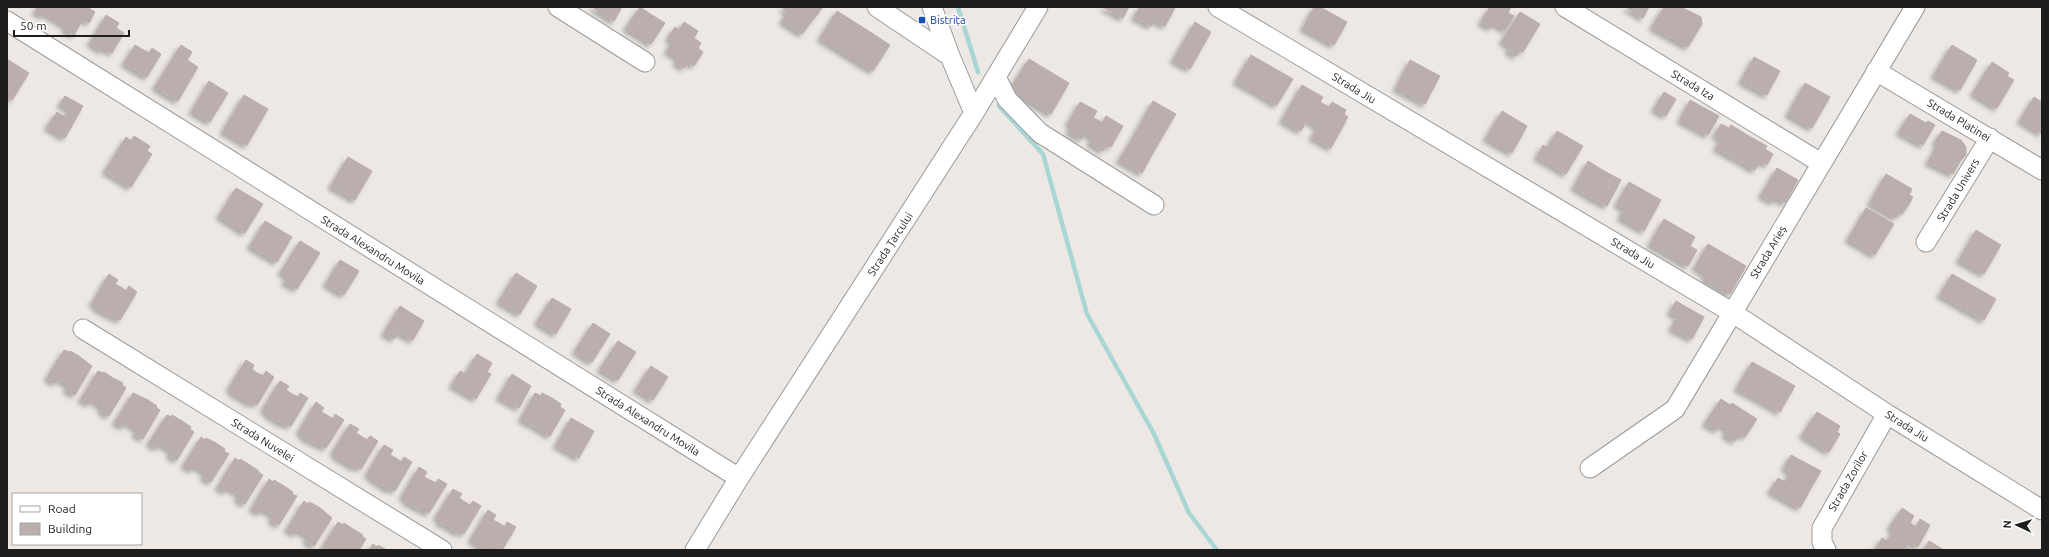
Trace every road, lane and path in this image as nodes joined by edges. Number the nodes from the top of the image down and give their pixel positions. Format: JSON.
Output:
{"nodes":[{"id":1,"x":11,"y":7,"type":"edge"},
{"id":2,"x":558,"y":7,"type":"edge"},
{"id":3,"x":877,"y":7,"type":"edge"},
{"id":4,"x":932,"y":7,"type":"edge"},
{"id":5,"x":1038,"y":7,"type":"edge"},
{"id":6,"x":1218,"y":7,"type":"edge"},
{"id":7,"x":1565,"y":7,"type":"edge"},
{"id":8,"x":1915,"y":7,"type":"edge"},
{"id":9,"x":7,"y":13,"type":"edge"},
{"id":10,"x":7,"y":21,"type":"edge"},
{"id":11,"x":950,"y":56,"type":"junction"},
{"id":12,"x":645,"y":62,"type":"dead end"},
{"id":13,"x":1876,"y":71,"type":"junction"},
{"id":14,"x":996,"y":77,"type":"junction"},
{"id":15,"x":974,"y":113,"type":"junction"},
{"id":16,"x":1990,"y":138,"type":"junction"},
{"id":17,"x":1821,"y":163,"type":"junction"},
{"id":18,"x":2042,"y":170,"type":"edge"},
{"id":19,"x":1154,"y":205,"type":"dead end"},
{"id":20,"x":1926,"y":242,"type":"dead end"},
{"id":21,"x":1733,"y":312,"type":"junction"},
{"id":22,"x":84,"y":329,"type":"dead end"},
{"id":23,"x":1887,"y":414,"type":"junction"},
{"id":24,"x":1590,"y":468,"type":"dead end"},
{"id":25,"x":739,"y":478,"type":"junction"},
{"id":26,"x":2042,"y":510,"type":"edge"},
{"id":27,"x":442,"y":550,"type":"edge"},
{"id":28,"x":695,"y":550,"type":"edge"},
{"id":29,"x":1826,"y":550,"type":"edge"}],
"edges":[{"from":1,"to":9,"type":"street"},
{"from":2,"to":12,"type":"street"},
{"from":3,"to":11,"type":"street"},
{"from":4,"to":11,"type":"street"},
{"from":5,"to":14,"type":"street","name":"Strada Țarcului"},
{"from":6,"to":21,"type":"street","name":"Strada Jiu"},
{"from":7,"to":17,"type":"street","name":"Strada Iza"},
{"from":8,"to":13,"type":"street","name":"Strada Arieș"},
{"from":10,"to":25,"type":"street","name":"Strada Alexandru Movila"},
{"from":11,"to":15,"type":"street"},
{"from":13,"to":16,"type":"street","name":"Strada Platinei"},
{"from":13,"to":17,"type":"street","name":"Strada Arieș"},
{"from":14,"to":15,"type":"street","name":"Strada Țarcului"},
{"from":14,"to":19,"type":"street"},
{"from":15,"to":25,"type":"street","name":"Strada Țarcului"},
{"from":16,"to":18,"type":"street","name":"Strada Platinei"},
{"from":16,"to":20,"type":"street","name":"Strada Univers"},
{"from":17,"to":21,"type":"street","name":"Strada Arieș"},
{"from":21,"to":23,"type":"street","name":"Strada Jiu"},
{"from":21,"to":24,"type":"street","name":"Strada Arieș"},
{"from":22,"to":27,"type":"street","name":"Strada Nuvelei"},
{"from":23,"to":26,"type":"street","name":"Strada Jiu"},
{"from":23,"to":29,"type":"street","name":"Strada Zorilor"},
{"from":25,"to":28,"type":"street","name":"Strada Țarcului"}]}
